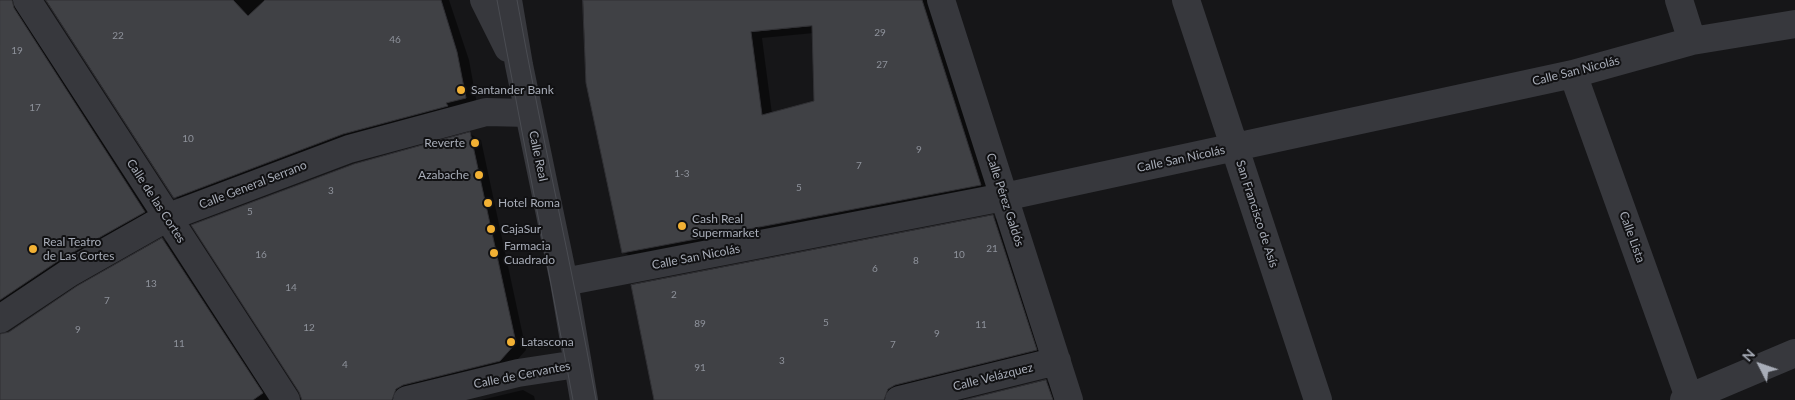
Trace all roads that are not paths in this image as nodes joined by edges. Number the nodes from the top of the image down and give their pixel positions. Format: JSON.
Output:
{"nodes":[{"id":1,"x":27,"y":0,"type":"edge"},
{"id":2,"x":484,"y":0,"type":"edge"},
{"id":3,"x":508,"y":0,"type":"edge"},
{"id":4,"x":942,"y":0,"type":"edge"},
{"id":5,"x":1186,"y":0,"type":"edge"},
{"id":6,"x":1679,"y":0,"type":"edge"},
{"id":7,"x":1795,"y":24,"type":"edge"},
{"id":8,"x":1692,"y":41,"type":"junction"},
{"id":9,"x":518,"y":65,"type":"junction"},
{"id":10,"x":1573,"y":74,"type":"junction"},
{"id":11,"x":529,"y":113,"type":"junction"},
{"id":12,"x":1235,"y":147,"type":"junction"},
{"id":13,"x":1004,"y":197,"type":"junction"},
{"id":14,"x":166,"y":218,"type":"junction"},
{"id":15,"x":564,"y":282,"type":"junction"},
{"id":16,"x":0,"y":319,"type":"edge"},
{"id":17,"x":1795,"y":353,"type":"edge"},
{"id":18,"x":1058,"y":361,"type":"junction"},
{"id":19,"x":578,"y":364,"type":"junction"},
{"id":20,"x":1688,"y":399,"type":"edge"},
{"id":21,"x":286,"y":400,"type":"edge"},
{"id":22,"x":407,"y":400,"type":"edge"},
{"id":23,"x":584,"y":400,"type":"edge"},
{"id":24,"x":899,"y":400,"type":"edge"},
{"id":25,"x":1069,"y":400,"type":"edge"},
{"id":26,"x":1318,"y":400,"type":"edge"}],
"edges":[{"from":1,"to":14,"type":"street","name":"Calle de las Cortes"},
{"from":2,"to":9,"type":"street"},
{"from":3,"to":9,"type":"street","name":"Calle Real"},
{"from":4,"to":13,"type":"street","name":"Calle Pérez Galdós"},
{"from":5,"to":12,"type":"street","name":"San Francisco de Asís"},
{"from":6,"to":8,"type":"street"},
{"from":7,"to":8,"type":"street","name":"Calle San Nicolás"},
{"from":8,"to":10,"type":"street","name":"Calle San Nicolás"},
{"from":9,"to":11,"type":"street","name":"Calle Real"},
{"from":10,"to":12,"type":"street","name":"Calle San Nicolás"},
{"from":10,"to":20,"type":"street","name":"Calle Lista"},
{"from":11,"to":14,"type":"street","name":"Calle General Serrano"},
{"from":11,"to":15,"type":"street","name":"Calle Real"},
{"from":12,"to":13,"type":"street","name":"Calle San Nicolás"},
{"from":12,"to":26,"type":"street","name":"San Francisco de Asís"},
{"from":13,"to":15,"type":"street","name":"Calle San Nicolás"},
{"from":13,"to":18,"type":"street","name":"Calle Pérez Galdós"},
{"from":14,"to":16,"type":"street","name":"Calle General Serrano"},
{"from":14,"to":21,"type":"street","name":"Calle de las Cortes"},
{"from":15,"to":19,"type":"street","name":"Calle Real"},
{"from":17,"to":20,"type":"street"},
{"from":18,"to":24,"type":"street","name":"Calle Velázquez"},
{"from":18,"to":25,"type":"street","name":"Calle Pérez Galdós"},
{"from":19,"to":22,"type":"street","name":"Calle de Cervantes"},
{"from":19,"to":23,"type":"street","name":"Calle Real"}]}
